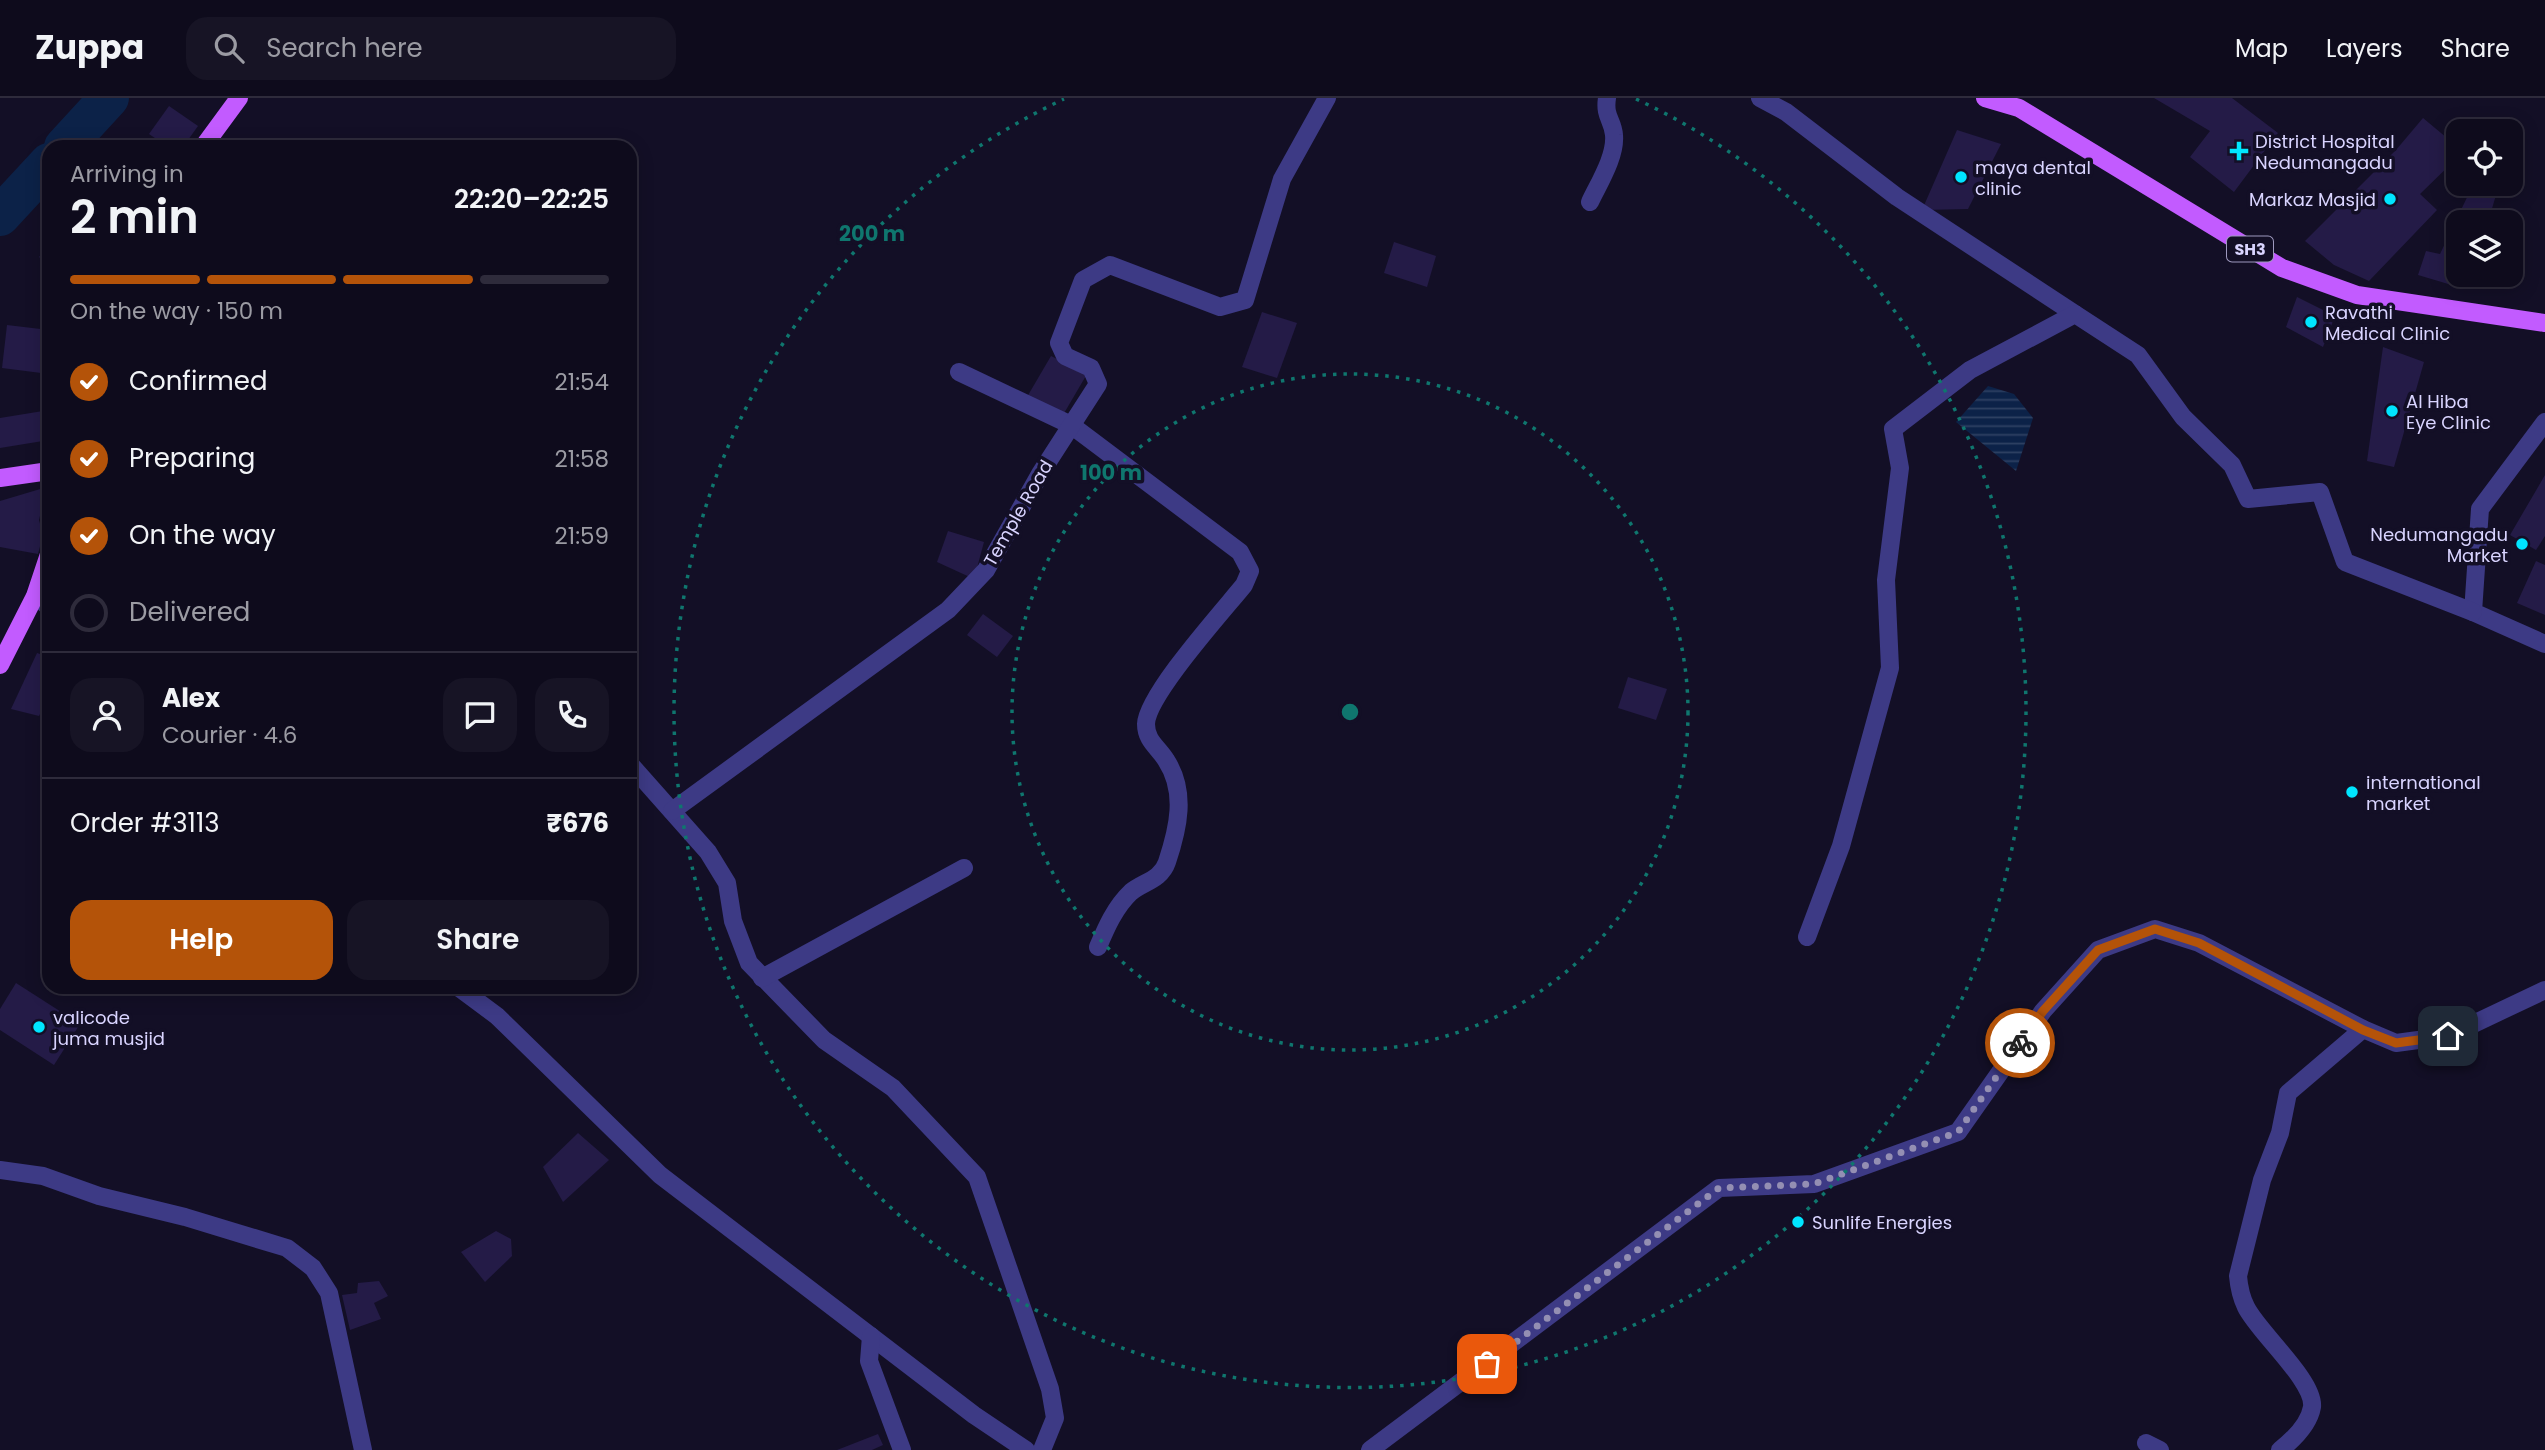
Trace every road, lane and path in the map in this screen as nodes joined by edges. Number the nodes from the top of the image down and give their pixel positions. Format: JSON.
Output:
{"nodes":[{"id":1,"x":239,"y":98,"type":"edge"},
{"id":2,"x":1327,"y":98,"type":"edge"},
{"id":3,"x":1607,"y":98,"type":"edge"},
{"id":4,"x":1760,"y":98,"type":"edge"},
{"id":5,"x":1985,"y":98,"type":"edge"},
{"id":6,"x":2018,"y":103,"type":"edge"},
{"id":7,"x":208,"y":140,"type":"edge"},
{"id":8,"x":1590,"y":202,"type":"dead end"},
{"id":9,"x":2075,"y":314,"type":"junction"},
{"id":10,"x":2545,"y":323,"type":"edge"},
{"id":11,"x":959,"y":372,"type":"dead end"},
{"id":12,"x":2545,"y":422,"type":"edge"},
{"id":13,"x":1071,"y":425,"type":"junction"},
{"id":14,"x":42,"y":472,"type":"edge"},
{"id":15,"x":0,"y":478,"type":"edge"},
{"id":16,"x":42,"y":602,"type":"edge"},
{"id":17,"x":2473,"y":612,"type":"junction"},
{"id":18,"x":2545,"y":644,"type":"edge"},
{"id":19,"x":0,"y":665,"type":"edge"},
{"id":20,"x":637,"y":772,"type":"edge"},
{"id":21,"x":672,"y":811,"type":"junction"},
{"id":22,"x":964,"y":868,"type":"dead end"},
{"id":23,"x":1807,"y":937,"type":"dead end"},
{"id":24,"x":1098,"y":947,"type":"dead end"},
{"id":25,"x":762,"y":978,"type":"junction"},
{"id":26,"x":2545,"y":990,"type":"edge"},
{"id":27,"x":467,"y":994,"type":"edge"},
{"id":28,"x":2363,"y":1030,"type":"junction"},
{"id":29,"x":0,"y":1170,"type":"edge"},
{"id":30,"x":871,"y":1336,"type":"junction"},
{"id":31,"x":363,"y":1450,"type":"edge"},
{"id":32,"x":902,"y":1450,"type":"edge"},
{"id":33,"x":1026,"y":1450,"type":"edge"},
{"id":34,"x":1042,"y":1450,"type":"edge"},
{"id":35,"x":1370,"y":1450,"type":"edge"},
{"id":36,"x":2280,"y":1450,"type":"edge"}],
"edges":[{"from":1,"to":7,"type":"main road"},
{"from":2,"to":13,"type":"street","name":"Temple Road"},
{"from":3,"to":8,"type":"street"},
{"from":4,"to":9,"type":"street"},
{"from":5,"to":6,"type":"main road","number":"SH3"},
{"from":6,"to":10,"type":"main road","number":"SH3"},
{"from":9,"to":17,"type":"street"},
{"from":9,"to":23,"type":"street"},
{"from":11,"to":13,"type":"street"},
{"from":12,"to":17,"type":"street"},
{"from":13,"to":21,"type":"street","name":"Temple Road"},
{"from":13,"to":24,"type":"street"},
{"from":14,"to":15,"type":"main road"},
{"from":16,"to":19,"type":"main road"},
{"from":17,"to":18,"type":"street"},
{"from":20,"to":21,"type":"street"},
{"from":21,"to":25,"type":"street"},
{"from":22,"to":25,"type":"street"},
{"from":25,"to":34,"type":"street"},
{"from":26,"to":28,"type":"street"},
{"from":27,"to":30,"type":"street"},
{"from":28,"to":35,"type":"street"},
{"from":28,"to":36,"type":"street"},
{"from":29,"to":31,"type":"street"},
{"from":30,"to":32,"type":"street"},
{"from":30,"to":33,"type":"street"}]}
